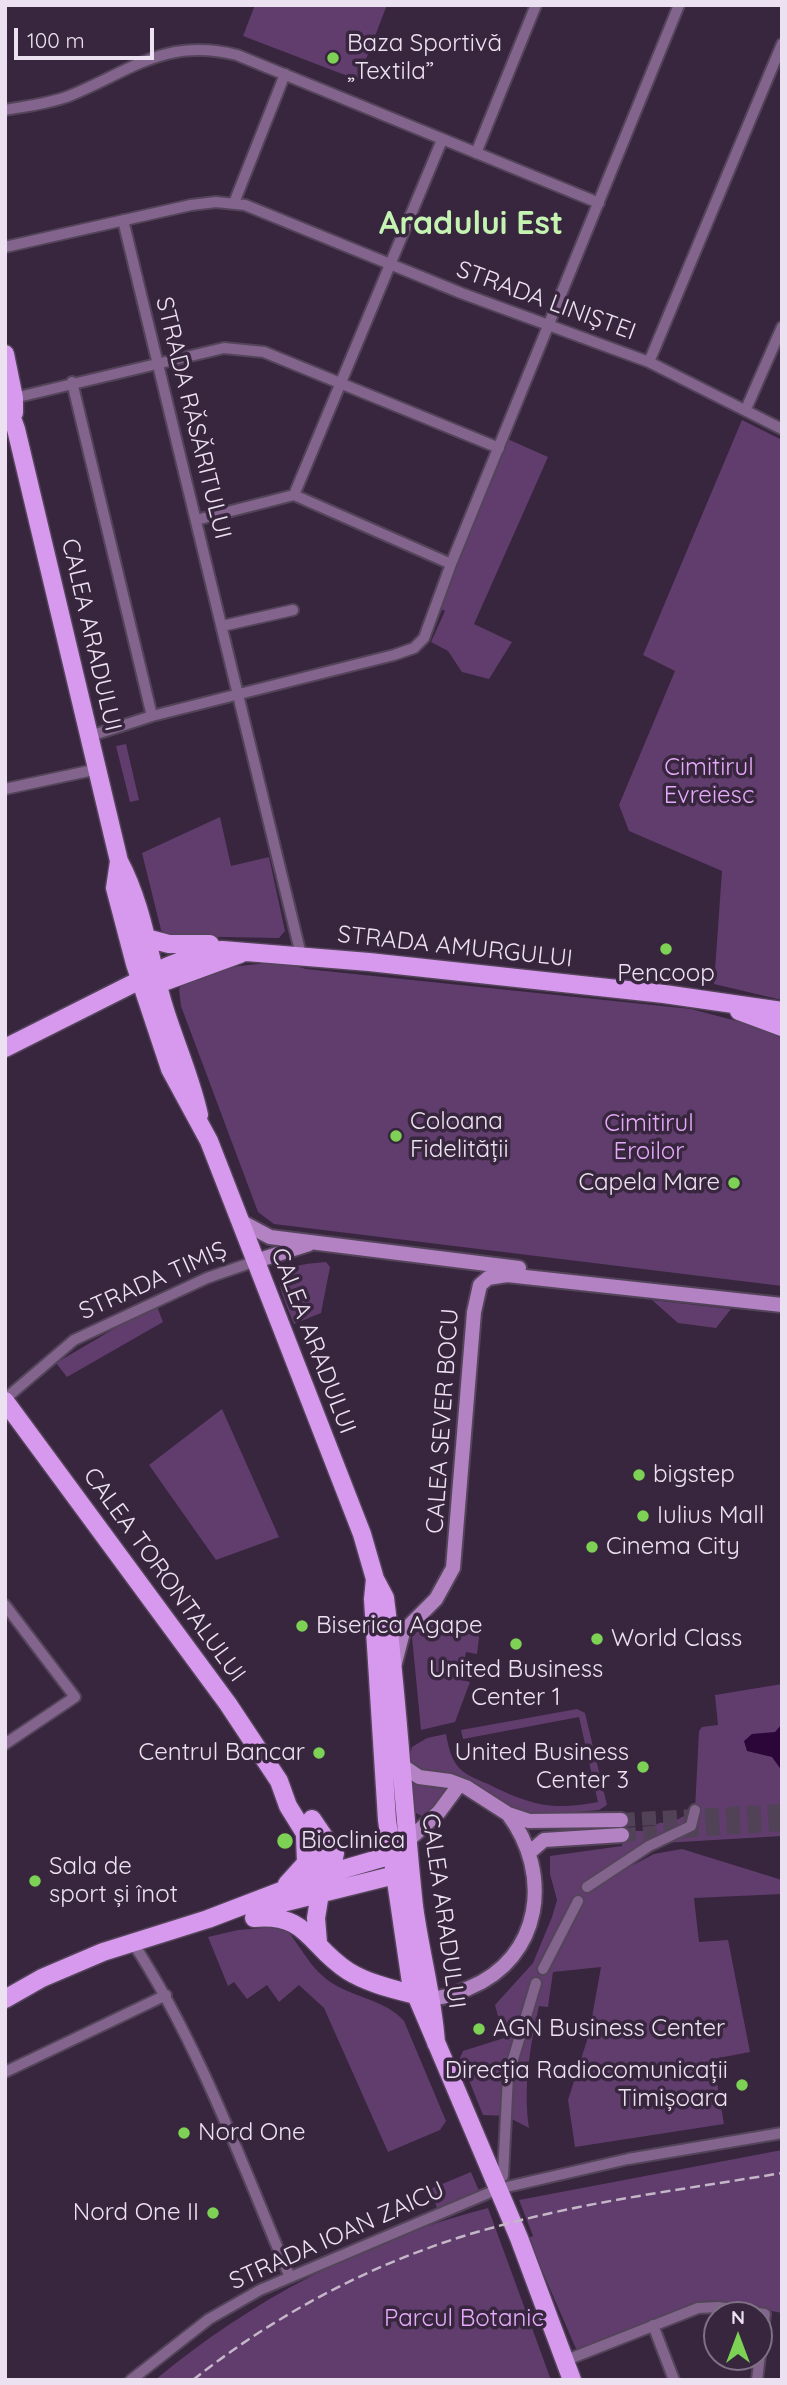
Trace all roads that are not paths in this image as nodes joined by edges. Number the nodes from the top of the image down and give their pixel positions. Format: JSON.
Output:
{"nodes":[{"id":1,"x":536,"y":5,"type":"edge"},
{"id":2,"x":679,"y":5,"type":"edge"},
{"id":3,"x":782,"y":44,"type":"edge"},
{"id":4,"x":285,"y":74,"type":"junction"},
{"id":5,"x":5,"y":110,"type":"edge"},
{"id":6,"x":442,"y":139,"type":"junction"},
{"id":7,"x":477,"y":153,"type":"junction"},
{"id":8,"x":234,"y":203,"type":"junction"},
{"id":9,"x":599,"y":203,"type":"junction"},
{"id":10,"x":123,"y":220,"type":"junction"},
{"id":11,"x":5,"y":247,"type":"edge"},
{"id":12,"x":390,"y":264,"type":"junction"},
{"id":13,"x":549,"y":327,"type":"junction"},
{"id":14,"x":782,"y":327,"type":"edge"},
{"id":15,"x":5,"y":354,"type":"edge"},
{"id":16,"x":157,"y":362,"type":"junction"},
{"id":17,"x":649,"y":362,"type":"junction"},
{"id":18,"x":72,"y":382,"type":"junction"},
{"id":19,"x":339,"y":384,"type":"junction"},
{"id":20,"x":10,"y":399,"type":"edge"},
{"id":21,"x":746,"y":409,"type":"junction"},
{"id":22,"x":782,"y":429,"type":"edge"},
{"id":23,"x":499,"y":448,"type":"junction"},
{"id":24,"x":294,"y":495,"type":"junction"},
{"id":25,"x":196,"y":520,"type":"junction"},
{"id":26,"x":451,"y":564,"type":"junction"},
{"id":27,"x":293,"y":610,"type":"dead end"},
{"id":28,"x":222,"y":626,"type":"junction"},
{"id":29,"x":239,"y":694,"type":"junction"},
{"id":30,"x":152,"y":716,"type":"junction"},
{"id":31,"x":90,"y":736,"type":"junction"},
{"id":32,"x":98,"y":769,"type":"junction"},
{"id":33,"x":5,"y":789,"type":"edge"},
{"id":34,"x":119,"y":861,"type":"junction"},
{"id":35,"x":146,"y":937,"type":"junction"},
{"id":36,"x":222,"y":950,"type":"junction"},
{"id":37,"x":240,"y":954,"type":"junction"},
{"id":38,"x":301,"y":955,"type":"junction"},
{"id":39,"x":149,"y":981,"type":"junction"},
{"id":40,"x":664,"y":994,"type":"junction"},
{"id":41,"x":782,"y":1011,"type":"edge"},
{"id":42,"x":782,"y":1027,"type":"edge"},
{"id":43,"x":5,"y":1048,"type":"edge"},
{"id":44,"x":240,"y":1221,"type":"junction"},
{"id":45,"x":317,"y":1243,"type":"junction"},
{"id":46,"x":256,"y":1261,"type":"junction"},
{"id":47,"x":464,"y":1262,"type":"junction"},
{"id":48,"x":480,"y":1285,"type":"junction"},
{"id":49,"x":782,"y":1297,"type":"edge"},
{"id":50,"x":782,"y":1305,"type":"edge"},
{"id":51,"x":5,"y":1400,"type":"edge"},
{"id":52,"x":375,"y":1579,"type":"junction"},
{"id":53,"x":5,"y":1605,"type":"edge"},
{"id":54,"x":394,"y":1679,"type":"junction"},
{"id":55,"x":5,"y":1744,"type":"edge"},
{"id":56,"x":400,"y":1764,"type":"junction"},
{"id":57,"x":279,"y":1781,"type":"junction"},
{"id":58,"x":459,"y":1784,"type":"junction"},
{"id":59,"x":695,"y":1810,"type":"dead end"},
{"id":60,"x":508,"y":1814,"type":"junction"},
{"id":61,"x":300,"y":1823,"type":"junction"},
{"id":62,"x":407,"y":1842,"type":"junction"},
{"id":63,"x":530,"y":1852,"type":"junction"},
{"id":64,"x":335,"y":1853,"type":"junction"},
{"id":65,"x":392,"y":1855,"type":"junction"},
{"id":66,"x":372,"y":1860,"type":"junction"},
{"id":67,"x":410,"y":1864,"type":"junction"},
{"id":68,"x":328,"y":1873,"type":"junction"},
{"id":69,"x":395,"y":1875,"type":"junction"},
{"id":70,"x":587,"y":1887,"type":"dead end"},
{"id":71,"x":279,"y":1891,"type":"junction"},
{"id":72,"x":322,"y":1894,"type":"junction"},
{"id":73,"x":578,"y":1900,"type":"dead end"},
{"id":74,"x":231,"y":1916,"type":"junction"},
{"id":75,"x":208,"y":1919,"type":"junction"},
{"id":76,"x":133,"y":1943,"type":"junction"},
{"id":77,"x":318,"y":1943,"type":"junction"},
{"id":78,"x":542,"y":1969,"type":"dead end"},
{"id":79,"x":536,"y":1983,"type":"dead end"},
{"id":80,"x":166,"y":1995,"type":"junction"},
{"id":81,"x":423,"y":1997,"type":"junction"},
{"id":82,"x":5,"y":1998,"type":"edge"},
{"id":83,"x":5,"y":2072,"type":"edge"},
{"id":84,"x":782,"y":2133,"type":"edge"},
{"id":85,"x":501,"y":2182,"type":"junction"},
{"id":86,"x":289,"y":2275,"type":"junction"},
{"id":87,"x":653,"y":2325,"type":"junction"},
{"id":88,"x":564,"y":2361,"type":"junction"},
{"id":89,"x":131,"y":2380,"type":"edge"},
{"id":90,"x":572,"y":2380,"type":"edge"},
{"id":91,"x":674,"y":2380,"type":"edge"},
{"id":92,"x":757,"y":2380,"type":"edge"}],
"edges":[{"from":1,"to":7,"type":"street"},
{"from":2,"to":9,"type":"street"},
{"from":3,"to":17,"type":"street"},
{"from":4,"to":5,"type":"street"},
{"from":4,"to":6,"type":"street"},
{"from":4,"to":8,"type":"street"},
{"from":6,"to":7,"type":"street"},
{"from":6,"to":12,"type":"street"},
{"from":7,"to":9,"type":"street"},
{"from":8,"to":10,"type":"street","name":"STRADA LINIȘTEI"},
{"from":8,"to":12,"type":"street","name":"STRADA LINIȘTEI"},
{"from":9,"to":13,"type":"street"},
{"from":10,"to":11,"type":"street","name":"STRADA LINIȘTEI"},
{"from":10,"to":16,"type":"street","name":"STRADA RĂSĂRITULUI"},
{"from":12,"to":13,"type":"street","name":"STRADA LINIȘTEI"},
{"from":12,"to":19,"type":"street"},
{"from":13,"to":17,"type":"street","name":"STRADA LINIȘTEI"},
{"from":13,"to":23,"type":"street"},
{"from":14,"to":21,"type":"street"},
{"from":15,"to":20,"type":"main road","name":"CALEA ARADULUI"},
{"from":16,"to":18,"type":"street"},
{"from":16,"to":19,"type":"street"},
{"from":16,"to":25,"type":"street","name":"STRADA RĂSĂRITULUI"},
{"from":17,"to":21,"type":"street","name":"STRADA LINIȘTEI"},
{"from":18,"to":20,"type":"street"},
{"from":18,"to":30,"type":"street"},
{"from":19,"to":23,"type":"street"},
{"from":19,"to":24,"type":"street"},
{"from":20,"to":31,"type":"main road","name":"CALEA ARADULUI"},
{"from":21,"to":22,"type":"street","name":"STRADA LINIȘTEI"},
{"from":23,"to":26,"type":"street"},
{"from":24,"to":25,"type":"street"},
{"from":24,"to":26,"type":"street"},
{"from":25,"to":28,"type":"street","name":"STRADA RĂSĂRITULUI"},
{"from":26,"to":29,"type":"street"},
{"from":27,"to":28,"type":"street"},
{"from":28,"to":29,"type":"street","name":"STRADA RĂSĂRITULUI"},
{"from":29,"to":30,"type":"street"},
{"from":29,"to":38,"type":"street","name":"STRADA RĂSĂRITULUI"},
{"from":30,"to":31,"type":"street"},
{"from":31,"to":32,"type":"main road","name":"CALEA ARADULUI"},
{"from":32,"to":33,"type":"street"},
{"from":32,"to":34,"type":"main road","name":"CALEA ARADULUI"},
{"from":34,"to":35,"type":"main road","name":"CALEA ARADULUI"},
{"from":34,"to":39,"type":"main road","name":"CALEA ARADULUI"},
{"from":35,"to":36,"type":"main road"},
{"from":35,"to":39,"type":"main road","name":"CALEA ARADULUI"},
{"from":36,"to":37,"type":"main road","name":"STRADA AMURGULUI"},
{"from":36,"to":39,"type":"main road","name":"STRADA AMURGULUI"},
{"from":37,"to":38,"type":"main road","name":"STRADA AMURGULUI"},
{"from":37,"to":39,"type":"main road","name":"STRADA AMURGULUI"},
{"from":38,"to":40,"type":"main road","name":"STRADA AMURGULUI"},
{"from":39,"to":43,"type":"main road"},
{"from":39,"to":44,"type":"main road","name":"CALEA ARADULUI"},
{"from":40,"to":41,"type":"main road","name":"STRADA AMURGULUI"},
{"from":40,"to":42,"type":"main road","name":"STRADA AMURGULUI"},
{"from":44,"to":45,"type":"main road"},
{"from":44,"to":46,"type":"main road","name":"CALEA ARADULUI"},
{"from":45,"to":46,"type":"main road"},
{"from":45,"to":47,"type":"main road"},
{"from":46,"to":51,"type":"street","name":"STRADA TIMIȘ"},
{"from":46,"to":52,"type":"main road","name":"CALEA ARADULUI"},
{"from":47,"to":48,"type":"main road"},
{"from":47,"to":49,"type":"main road"},
{"from":48,"to":50,"type":"main road","name":"CALEA SEVER BOCU"},
{"from":48,"to":54,"type":"main road","name":"CALEA SEVER BOCU"},
{"from":51,"to":57,"type":"main road","name":"CALEA TORONTALULUI"},
{"from":52,"to":54,"type":"main road","name":"CALEA ARADULUI"},
{"from":52,"to":65,"type":"main road","name":"CALEA ARADULUI"},
{"from":53,"to":55,"type":"street"},
{"from":54,"to":56,"type":"main road","name":"CALEA ARADULUI"},
{"from":56,"to":58,"type":"main road"},
{"from":56,"to":62,"type":"main road","name":"CALEA ARADULUI"},
{"from":57,"to":61,"type":"main road","name":"CALEA TORONTALULUI"},
{"from":57,"to":64,"type":"main road","name":"CALEA TORONTALULUI"},
{"from":58,"to":60,"type":"main road"},
{"from":58,"to":62,"type":"main road"},
{"from":59,"to":70,"type":"street"},
{"from":60,"to":63,"type":"main road"},
{"from":60,"to":63,"type":"main road"},
{"from":61,"to":68,"type":"main road","name":"CALEA TORONTALULUI"},
{"from":61,"to":71,"type":"main road"},
{"from":62,"to":65,"type":"main road"},
{"from":62,"to":67,"type":"main road","name":"CALEA ARADULUI"},
{"from":63,"to":81,"type":"main road"},
{"from":64,"to":66,"type":"main road"},
{"from":64,"to":68,"type":"main road"},
{"from":65,"to":66,"type":"main road"},
{"from":65,"to":67,"type":"main road"},
{"from":65,"to":69,"type":"main road","name":"CALEA ARADULUI"},
{"from":66,"to":68,"type":"main road"},
{"from":67,"to":69,"type":"main road"},
{"from":67,"to":81,"type":"main road","name":"CALEA ARADULUI"},
{"from":68,"to":71,"type":"main road"},
{"from":68,"to":72,"type":"main road"},
{"from":69,"to":72,"type":"main road"},
{"from":69,"to":81,"type":"main road","name":"CALEA ARADULUI"},
{"from":71,"to":75,"type":"main road"},
{"from":72,"to":74,"type":"main road"},
{"from":72,"to":77,"type":"main road"},
{"from":73,"to":78,"type":"street"},
{"from":74,"to":75,"type":"main road"},
{"from":74,"to":77,"type":"main road"},
{"from":75,"to":76,"type":"main road"},
{"from":76,"to":80,"type":"street"},
{"from":76,"to":82,"type":"main road"},
{"from":77,"to":81,"type":"main road"},
{"from":79,"to":85,"type":"street"},
{"from":80,"to":83,"type":"street"},
{"from":80,"to":86,"type":"street"},
{"from":81,"to":85,"type":"main road","name":"CALEA ARADULUI"},
{"from":84,"to":85,"type":"street","name":"STRADA IOAN ZAICU"},
{"from":85,"to":86,"type":"street","name":"STRADA IOAN ZAICU"},
{"from":85,"to":88,"type":"main road","name":"CALEA ARADULUI"},
{"from":86,"to":89,"type":"street","name":"STRADA IOAN ZAICU"},
{"from":87,"to":88,"type":"street"},
{"from":87,"to":91,"type":"street"},
{"from":87,"to":92,"type":"street"},
{"from":88,"to":90,"type":"main road","name":"CALEA ARADULUI"}]}
